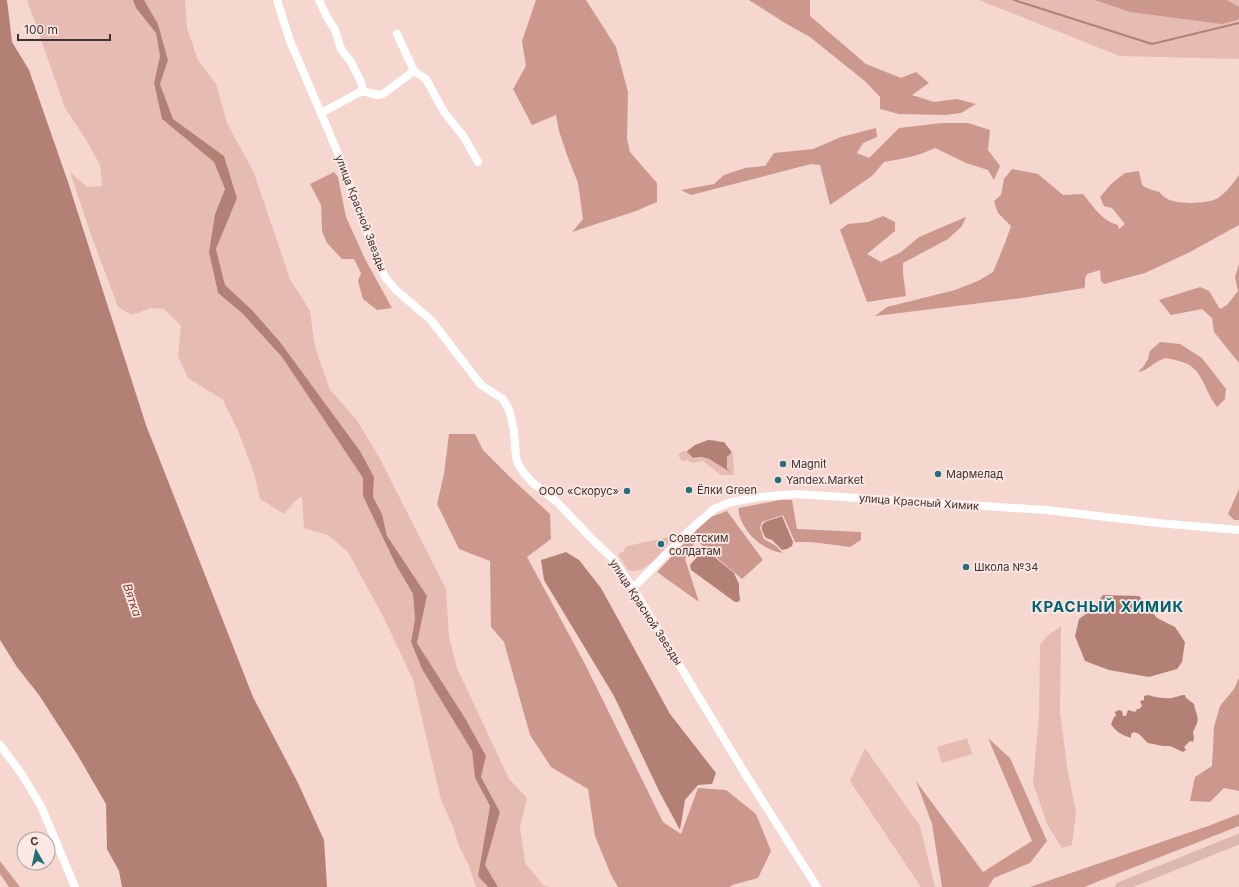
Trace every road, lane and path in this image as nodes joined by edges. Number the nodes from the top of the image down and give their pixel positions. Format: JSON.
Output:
{"nodes":[{"id":1,"x":277,"y":0,"type":"edge"},
{"id":2,"x":319,"y":0,"type":"edge"},
{"id":3,"x":397,"y":34,"type":"dead end"},
{"id":4,"x":414,"y":71,"type":"junction"},
{"id":5,"x":362,"y":91,"type":"junction"},
{"id":6,"x":322,"y":113,"type":"junction"},
{"id":7,"x":478,"y":162,"type":"dead end"},
{"id":8,"x":1239,"y":530,"type":"edge"},
{"id":9,"x":633,"y":588,"type":"junction"},
{"id":10,"x":0,"y":744,"type":"edge"},
{"id":11,"x":1239,"y":839,"type":"edge"},
{"id":12,"x":75,"y":887,"type":"edge"},
{"id":13,"x":818,"y":887,"type":"edge"},
{"id":14,"x":1120,"y":887,"type":"edge"}],
"edges":[{"from":1,"to":6,"type":"street","name":"улица Красной Звезды"},
{"from":2,"to":5,"type":"street"},
{"from":3,"to":4,"type":"street"},
{"from":4,"to":5,"type":"street"},
{"from":4,"to":7,"type":"street"},
{"from":5,"to":6,"type":"street"},
{"from":6,"to":9,"type":"street","name":"улица Красной Звезды"},
{"from":8,"to":9,"type":"street","name":"улица Красный Химик"},
{"from":9,"to":13,"type":"street","name":"улица Красной Звезды"},
{"from":10,"to":12,"type":"street"},
{"from":11,"to":14,"type":"main road"}]}
